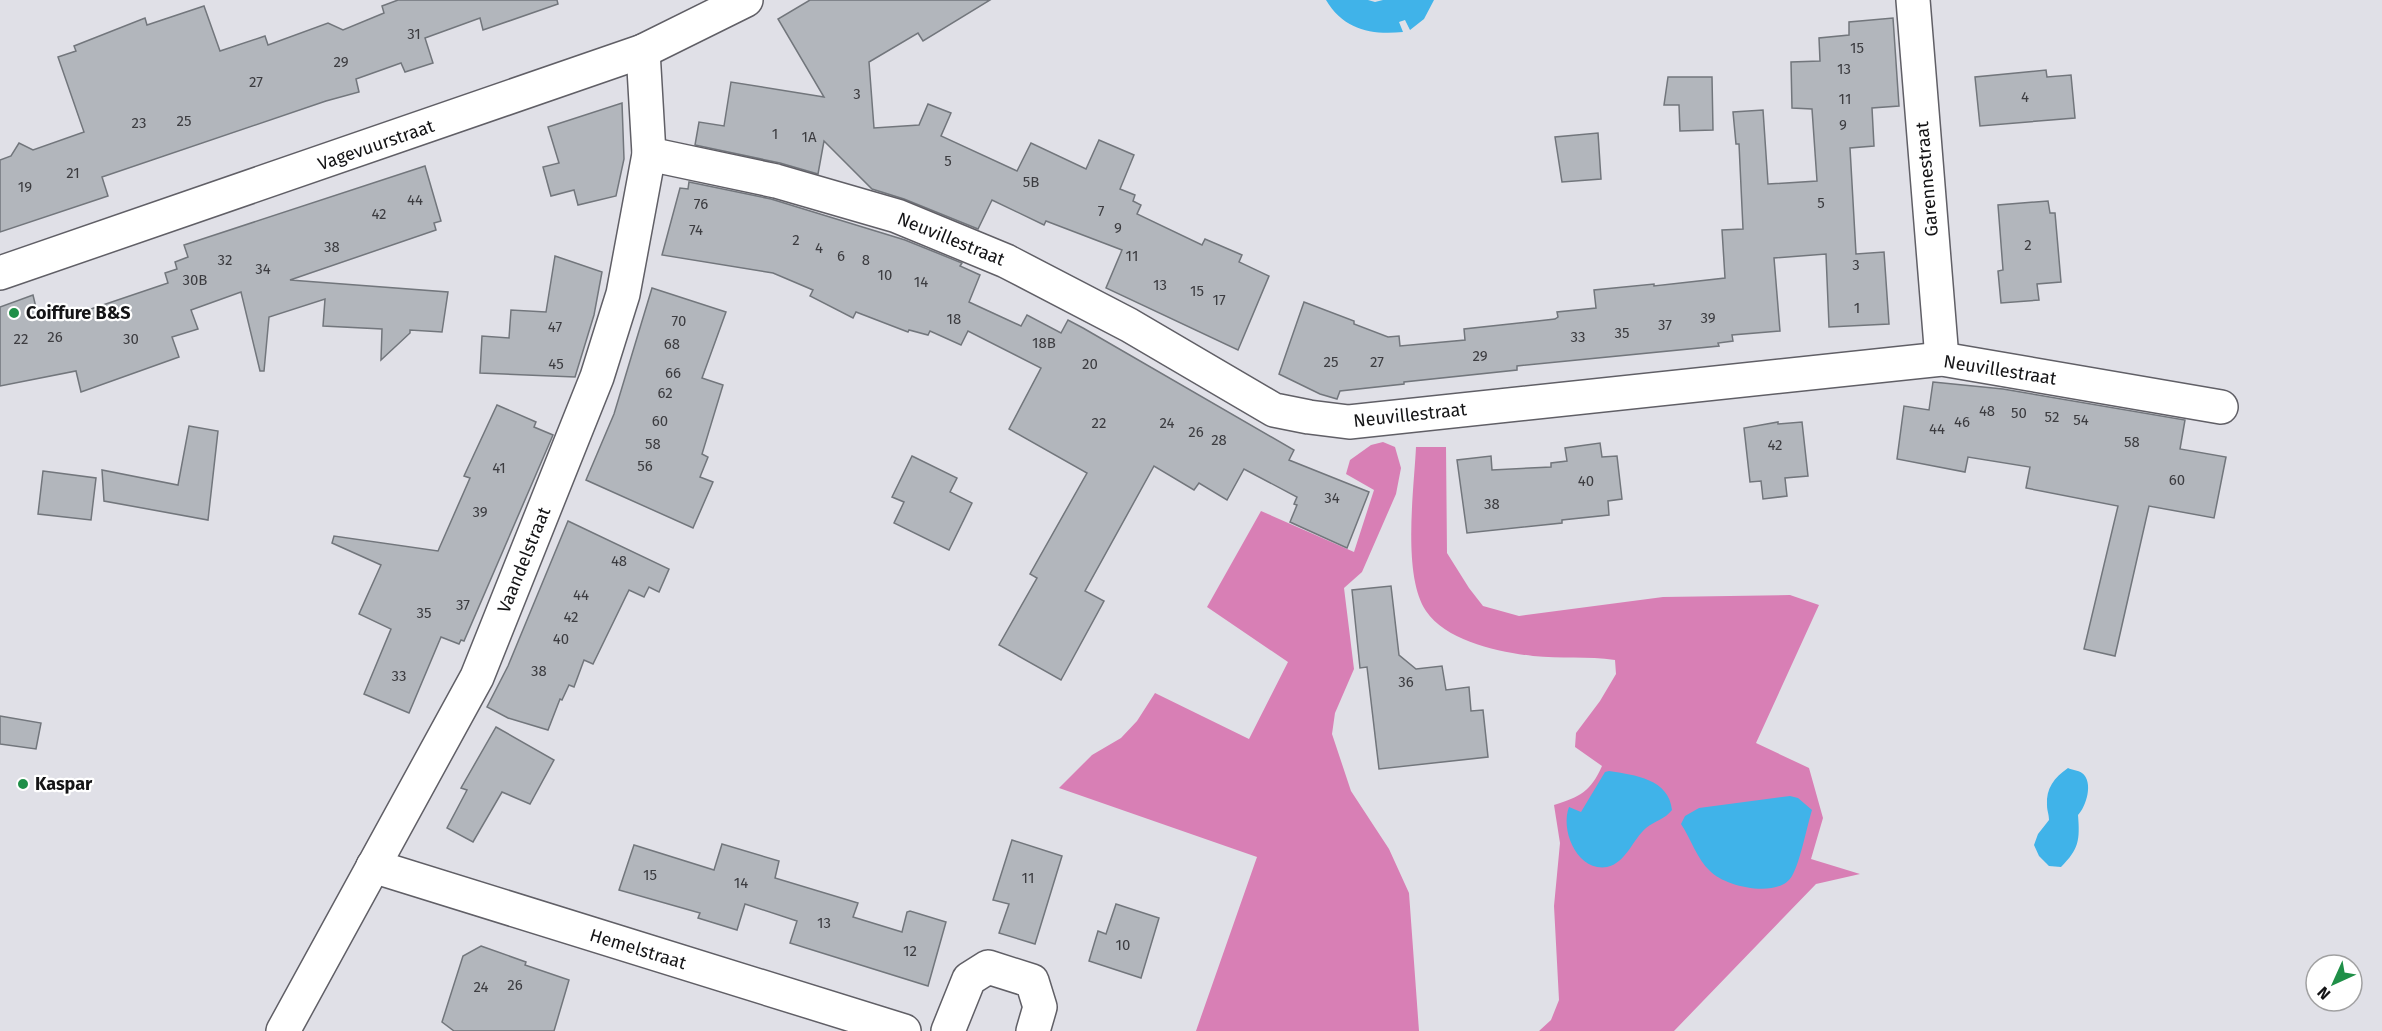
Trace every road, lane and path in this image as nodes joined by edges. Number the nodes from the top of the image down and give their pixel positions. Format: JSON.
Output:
{"nodes":[{"id":1,"x":746,"y":0,"type":"edge"},
{"id":2,"x":1913,"y":0,"type":"edge"},
{"id":3,"x":644,"y":51,"type":"junction"},
{"id":4,"x":649,"y":154,"type":"junction"},
{"id":5,"x":0,"y":273,"type":"edge"},
{"id":6,"x":1942,"y":359,"type":"junction"},
{"id":7,"x":2221,"y":407,"type":"dead end"},
{"id":8,"x":373,"y":866,"type":"junction"},
{"id":9,"x":283,"y":1031,"type":"edge"},
{"id":10,"x":904,"y":1031,"type":"edge"},
{"id":11,"x":948,"y":1031,"type":"edge"},
{"id":12,"x":1033,"y":1031,"type":"edge"}],
"edges":[{"from":1,"to":3,"type":"street","name":"Vagevuurstraat"},
{"from":2,"to":6,"type":"street","name":"Garennestraat"},
{"from":3,"to":4,"type":"street","name":"Vaandelstraat"},
{"from":3,"to":5,"type":"street","name":"Vagevuurstraat"},
{"from":4,"to":6,"type":"street","name":"Neuvillestraat"},
{"from":4,"to":8,"type":"street","name":"Vaandelstraat"},
{"from":6,"to":7,"type":"street","name":"Neuvillestraat"},
{"from":8,"to":9,"type":"street","name":"Vaandelstraat"},
{"from":8,"to":10,"type":"street","name":"Hemelstraat"},
{"from":11,"to":12,"type":"street"}]}
